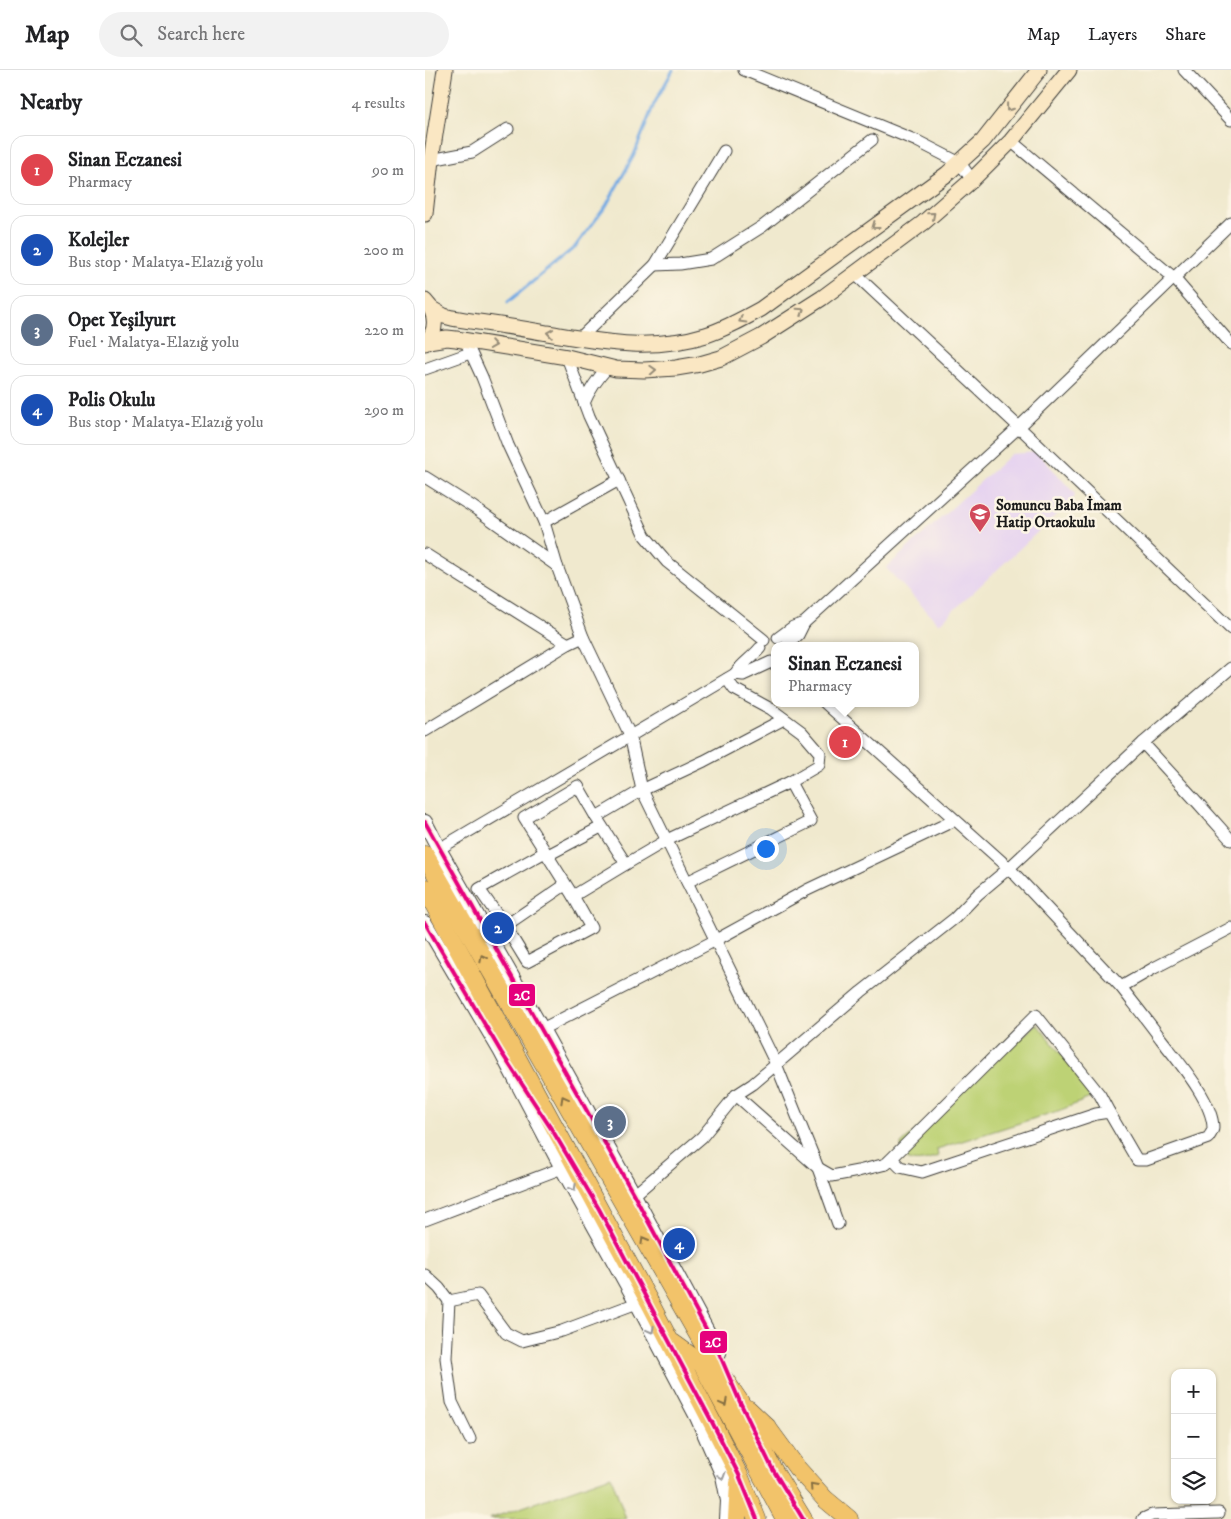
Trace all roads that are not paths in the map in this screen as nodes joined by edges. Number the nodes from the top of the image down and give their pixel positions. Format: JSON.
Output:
{"nodes":[{"id":1,"x":445,"y":70,"type":"edge"},
{"id":2,"x":744,"y":70,"type":"edge"},
{"id":3,"x":1039,"y":70,"type":"edge"},
{"id":4,"x":1069,"y":70,"type":"edge"},
{"id":5,"x":1184,"y":70,"type":"edge"},
{"id":6,"x":1231,"y":120,"type":"edge"},
{"id":7,"x":508,"y":129,"type":"dead end"},
{"id":8,"x":872,"y":140,"type":"dead end"},
{"id":9,"x":1011,"y":141,"type":"junction"},
{"id":10,"x":724,"y":151,"type":"dead end"},
{"id":11,"x":431,"y":160,"type":"junction"},
{"id":12,"x":960,"y":163,"type":"junction"},
{"id":13,"x":972,"y":180,"type":"junction"},
{"id":14,"x":425,"y":214,"type":"edge"},
{"id":15,"x":1231,"y":223,"type":"edge"},
{"id":16,"x":655,"y":265,"type":"junction"},
{"id":17,"x":855,"y":274,"type":"junction"},
{"id":18,"x":1173,"y":277,"type":"junction"},
{"id":19,"x":427,"y":302,"type":"edge"},
{"id":20,"x":580,"y":338,"type":"junction"},
{"id":21,"x":426,"y":342,"type":"edge"},
{"id":22,"x":1231,"y":344,"type":"edge"},
{"id":23,"x":467,"y":346,"type":"junction"},
{"id":24,"x":567,"y":357,"type":"junction"},
{"id":25,"x":608,"y":367,"type":"junction"},
{"id":26,"x":425,"y":369,"type":"edge"},
{"id":27,"x":584,"y":403,"type":"junction"},
{"id":28,"x":1019,"y":427,"type":"junction"},
{"id":29,"x":425,"y":476,"type":"edge"},
{"id":30,"x":619,"y":480,"type":"junction"},
{"id":31,"x":544,"y":522,"type":"junction"},
{"id":32,"x":425,"y":554,"type":"edge"},
{"id":33,"x":557,"y":566,"type":"junction"},
{"id":34,"x":1231,"y":629,"type":"edge"},
{"id":35,"x":583,"y":637,"type":"junction"},
{"id":36,"x":781,"y":642,"type":"edge"},
{"id":37,"x":784,"y":642,"type":"edge"},
{"id":38,"x":568,"y":644,"type":"junction"},
{"id":39,"x":762,"y":644,"type":"junction"},
{"id":40,"x":771,"y":662,"type":"edge"},
{"id":41,"x":771,"y":663,"type":"edge"},
{"id":42,"x":1231,"y":668,"type":"edge"},
{"id":43,"x":731,"y":677,"type":"junction"},
{"id":44,"x":829,"y":707,"type":"edge"},
{"id":45,"x":785,"y":719,"type":"junction"},
{"id":46,"x":425,"y":731,"type":"edge"},
{"id":47,"x":630,"y":735,"type":"junction"},
{"id":48,"x":1143,"y":743,"type":"junction"},
{"id":49,"x":789,"y":782,"type":"junction"},
{"id":50,"x":642,"y":790,"type":"junction"},
{"id":51,"x":955,"y":820,"type":"junction"},
{"id":52,"x":425,"y":822,"type":"edge"},
{"id":53,"x":599,"y":822,"type":"junction"},
{"id":54,"x":425,"y":829,"type":"edge"},
{"id":55,"x":667,"y":840,"type":"junction"},
{"id":56,"x":1231,"y":840,"type":"edge"},
{"id":57,"x":432,"y":852,"type":"edge"},
{"id":58,"x":546,"y":854,"type":"junction"},
{"id":59,"x":626,"y":864,"type":"junction"},
{"id":60,"x":1009,"y":868,"type":"junction"},
{"id":61,"x":687,"y":882,"type":"junction"},
{"id":62,"x":565,"y":885,"type":"junction"},
{"id":63,"x":425,"y":888,"type":"edge"},
{"id":64,"x":573,"y":896,"type":"junction"},
{"id":65,"x":425,"y":923,"type":"edge"},
{"id":66,"x":505,"y":926,"type":"junction"},
{"id":67,"x":1231,"y":928,"type":"edge"},
{"id":68,"x":715,"y":940,"type":"junction"},
{"id":69,"x":1121,"y":987,"type":"junction"},
{"id":70,"x":542,"y":1029,"type":"junction"},
{"id":71,"x":501,"y":1052,"type":"junction"},
{"id":72,"x":776,"y":1064,"type":"junction"},
{"id":73,"x":736,"y":1095,"type":"junction"},
{"id":74,"x":1109,"y":1112,"type":"junction"},
{"id":75,"x":886,"y":1164,"type":"junction"},
{"id":76,"x":561,"y":1168,"type":"junction"},
{"id":77,"x":818,"y":1168,"type":"junction"},
{"id":78,"x":635,"y":1195,"type":"junction"},
{"id":79,"x":599,"y":1209,"type":"junction"},
{"id":80,"x":425,"y":1220,"type":"edge"},
{"id":81,"x":838,"y":1224,"type":"dead end"},
{"id":82,"x":425,"y":1275,"type":"edge"},
{"id":83,"x":449,"y":1301,"type":"junction"},
{"id":84,"x":637,"y":1303,"type":"junction"},
{"id":85,"x":671,"y":1342,"type":"junction"},
{"id":86,"x":719,"y":1353,"type":"joint"},
{"id":87,"x":740,"y":1402,"type":"junction"},
{"id":88,"x":470,"y":1439,"type":"dead end"},
{"id":89,"x":739,"y":1475,"type":"junction"},
{"id":90,"x":1231,"y":1511,"type":"edge"},
{"id":91,"x":1217,"y":1516,"type":"edge"},
{"id":92,"x":796,"y":1518,"type":"edge"},
{"id":93,"x":727,"y":1519,"type":"edge"},
{"id":94,"x":737,"y":1519,"type":"edge"},
{"id":95,"x":757,"y":1519,"type":"edge"},
{"id":96,"x":849,"y":1519,"type":"edge"},
{"id":97,"x":1143,"y":1519,"type":"edge"}],
"edges":[{"from":1,"to":11,"type":"main road"},
{"from":2,"to":12,"type":"street"},
{"from":3,"to":12,"type":"main road","one_way":true},
{"from":4,"to":9,"type":"main road"},
{"from":5,"to":6,"type":"street"},
{"from":7,"to":11,"type":"street"},
{"from":8,"to":16,"type":"street"},
{"from":9,"to":13,"type":"main road"},
{"from":9,"to":18,"type":"street"},
{"from":10,"to":16,"type":"street"},
{"from":11,"to":14,"type":"main road"},
{"from":12,"to":13,"type":"street"},
{"from":12,"to":20,"type":"main road","one_way":true},
{"from":17,"to":13,"type":"main road","one_way":true},
{"from":15,"to":18,"type":"street"},
{"from":16,"to":20,"type":"street"},
{"from":25,"to":17,"type":"main road","one_way":true},
{"from":17,"to":28,"type":"street"},
{"from":18,"to":22,"type":"street"},
{"from":18,"to":28,"type":"street"},
{"from":20,"to":19,"type":"main road","one_way":true},
{"from":19,"to":21,"type":"main road"},
{"from":21,"to":23,"type":"main road"},
{"from":23,"to":24,"type":"main road","one_way":true},
{"from":23,"to":26,"type":"street"},
{"from":23,"to":31,"type":"street"},
{"from":24,"to":25,"type":"main road"},
{"from":24,"to":27,"type":"street"},
{"from":25,"to":27,"type":"street"},
{"from":27,"to":30,"type":"street"},
{"from":28,"to":34,"type":"street"},
{"from":28,"to":37,"type":"street"},
{"from":29,"to":33,"type":"street"},
{"from":30,"to":31,"type":"street"},
{"from":30,"to":39,"type":"street"},
{"from":31,"to":33,"type":"street"},
{"from":32,"to":38,"type":"street"},
{"from":33,"to":35,"type":"street"},
{"from":35,"to":38,"type":"street"},
{"from":35,"to":47,"type":"street"},
{"from":36,"to":39,"type":"street"},
{"from":38,"to":46,"type":"street"},
{"from":39,"to":40,"type":"street"},
{"from":39,"to":43,"type":"street"},
{"from":41,"to":43,"type":"street"},
{"from":42,"to":48,"type":"street"},
{"from":43,"to":45,"type":"street"},
{"from":43,"to":47,"type":"street"},
{"from":44,"to":51,"type":"street"},
{"from":45,"to":49,"type":"street"},
{"from":45,"to":50,"type":"street"},
{"from":47,"to":50,"type":"street"},
{"from":47,"to":57,"type":"street"},
{"from":48,"to":56,"type":"street"},
{"from":48,"to":60,"type":"street"},
{"from":49,"to":55,"type":"street"},
{"from":49,"to":61,"type":"street"},
{"from":50,"to":53,"type":"street"},
{"from":50,"to":55,"type":"street"},
{"from":51,"to":60,"type":"street"},
{"from":51,"to":68,"type":"street"},
{"from":52,"to":57,"type":"street"},
{"from":53,"to":58,"type":"street"},
{"from":53,"to":58,"type":"street"},
{"from":53,"to":59,"type":"street"},
{"from":54,"to":57,"type":"street"},
{"from":55,"to":59,"type":"street"},
{"from":55,"to":61,"type":"street"},
{"from":57,"to":70,"type":"street"},
{"from":87,"to":57,"type":"highway","one_way":true},
{"from":58,"to":62,"type":"street"},
{"from":58,"to":66,"type":"street"},
{"from":59,"to":64,"type":"street"},
{"from":60,"to":69,"type":"street"},
{"from":60,"to":72,"type":"street"},
{"from":61,"to":68,"type":"street"},
{"from":62,"to":64,"type":"street"},
{"from":62,"to":66,"type":"street"},
{"from":63,"to":79,"type":"highway"},
{"from":64,"to":66,"type":"street"},
{"from":65,"to":71,"type":"street"},
{"from":67,"to":69,"type":"street"},
{"from":68,"to":70,"type":"street"},
{"from":68,"to":72,"type":"street"},
{"from":69,"to":74,"type":"street"},
{"from":70,"to":78,"type":"street"},
{"from":71,"to":76,"type":"street"},
{"from":71,"to":79,"type":"street"},
{"from":72,"to":73,"type":"street"},
{"from":72,"to":77,"type":"street"},
{"from":73,"to":77,"type":"street"},
{"from":73,"to":78,"type":"street"},
{"from":74,"to":75,"type":"street"},
{"from":74,"to":75,"type":"street"},
{"from":75,"to":77,"type":"street"},
{"from":76,"to":80,"type":"street"},
{"from":76,"to":84,"type":"street","one_way":true},
{"from":77,"to":81,"type":"street"},
{"from":78,"to":86,"type":"street"},
{"from":79,"to":85,"type":"highway"},
{"from":82,"to":83,"type":"street"},
{"from":83,"to":84,"type":"street"},
{"from":83,"to":88,"type":"street"},
{"from":84,"to":93,"type":"street","one_way":true},
{"from":85,"to":89,"type":"highway"},
{"from":85,"to":92,"type":"highway","one_way":true},
{"from":86,"to":87,"type":"highway"},
{"from":87,"to":92,"type":"highway"},
{"from":96,"to":87,"type":"highway","one_way":true},
{"from":89,"to":94,"type":"highway"},
{"from":89,"to":95,"type":"highway"},
{"from":90,"to":91,"type":"street"},
{"from":91,"to":97,"type":"street"}]}
